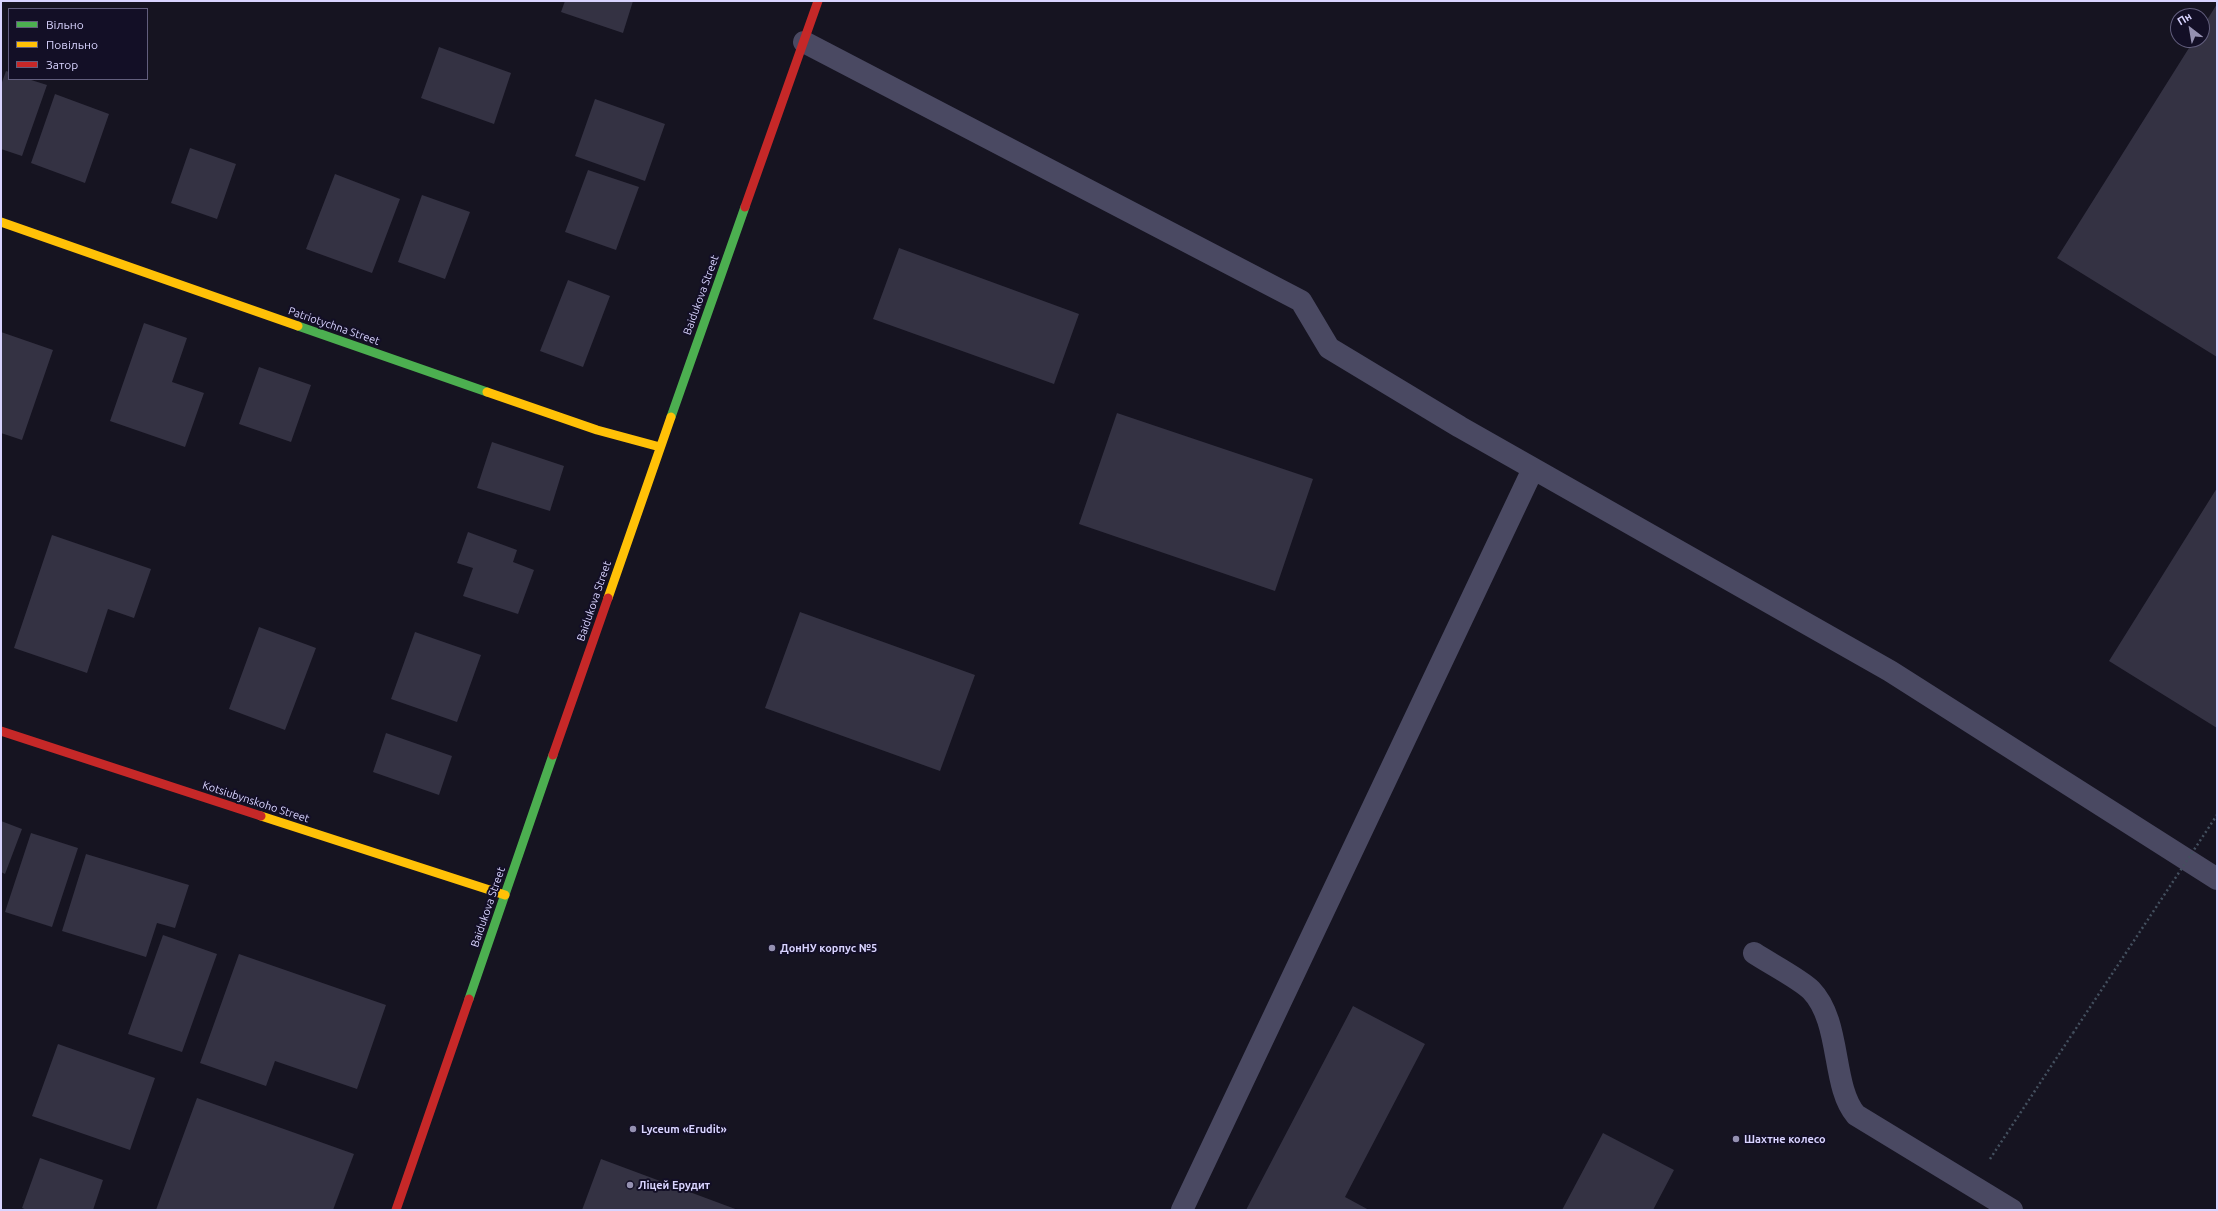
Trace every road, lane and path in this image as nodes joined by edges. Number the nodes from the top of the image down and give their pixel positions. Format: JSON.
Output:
{"nodes":[{"id":1,"x":818,"y":1,"type":"edge"},
{"id":2,"x":804,"y":42,"type":"junction"},
{"id":3,"x":1,"y":222,"type":"edge"},
{"id":4,"x":660,"y":447,"type":"junction"},
{"id":5,"x":1534,"y":469,"type":"junction"},
{"id":6,"x":1,"y":731,"type":"edge"},
{"id":7,"x":2217,"y":816,"type":"edge"},
{"id":8,"x":2217,"y":879,"type":"edge"},
{"id":9,"x":504,"y":895,"type":"junction"},
{"id":10,"x":1754,"y":953,"type":"dead end"},
{"id":11,"x":1972,"y":1186,"type":"junction"},
{"id":12,"x":396,"y":1210,"type":"edge"},
{"id":13,"x":1182,"y":1210,"type":"edge"},
{"id":14,"x":2012,"y":1210,"type":"edge"}],
"edges":[{"from":1,"to":2,"type":"main road","name":"Baidukova Street"},
{"from":2,"to":4,"type":"main road","name":"Baidukova Street"},
{"from":2,"to":5,"type":"lane"},
{"from":3,"to":4,"type":"main road","name":"Patriotychna Street"},
{"from":4,"to":9,"type":"main road","name":"Baidukova Street"},
{"from":5,"to":8,"type":"lane"},
{"from":5,"to":13,"type":"lane"},
{"from":6,"to":9,"type":"main road","name":"Kotsiubynskoho Street"},
{"from":7,"to":11,"type":"path","bridge":true},
{"from":9,"to":12,"type":"main road","name":"Baidukova Street"},
{"from":10,"to":11,"type":"lane"},
{"from":11,"to":14,"type":"lane"}]}
